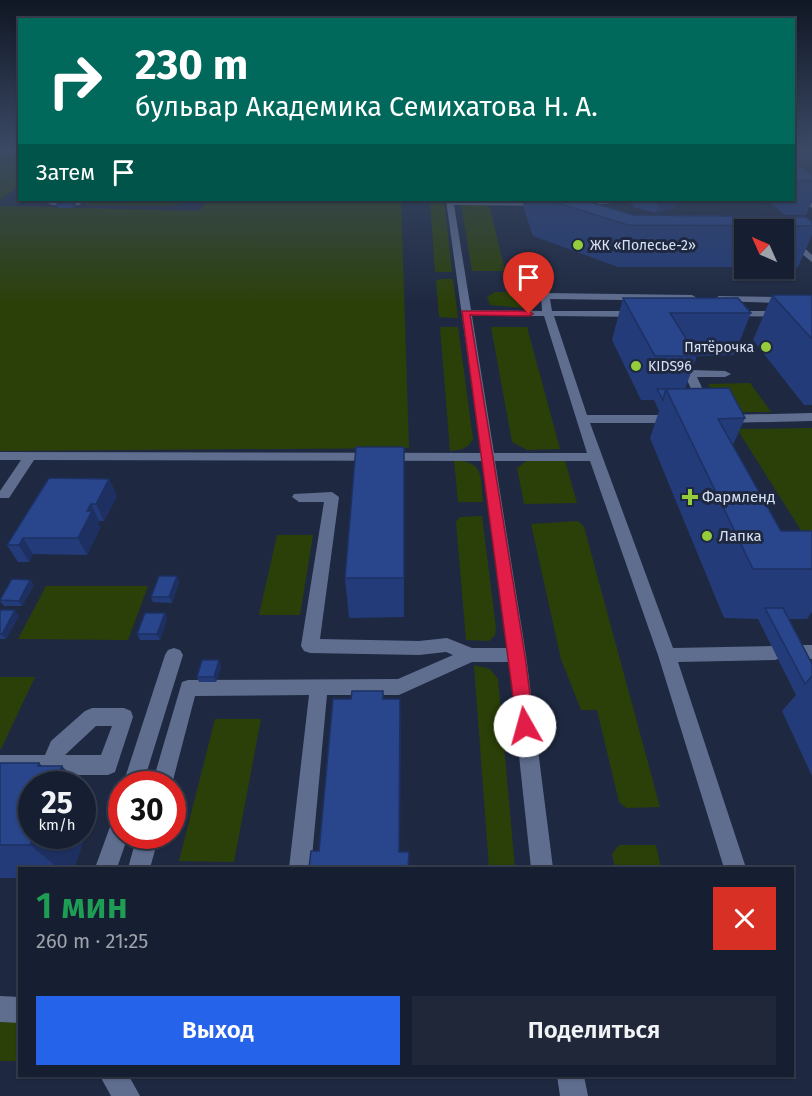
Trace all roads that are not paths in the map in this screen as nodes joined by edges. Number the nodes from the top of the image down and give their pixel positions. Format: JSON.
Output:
{"nodes":[{"id":1,"x":54,"y":201,"type":"edge"},
{"id":2,"x":81,"y":201,"type":"edge"},
{"id":3,"x":451,"y":201,"type":"edge"},
{"id":4,"x":456,"y":201,"type":"edge"},
{"id":5,"x":611,"y":201,"type":"edge"},
{"id":6,"x":556,"y":204,"type":"edge"},
{"id":7,"x":568,"y":204,"type":"edge"},
{"id":8,"x":794,"y":243,"type":"edge"},
{"id":9,"x":794,"y":250,"type":"edge"},
{"id":10,"x":801,"y":250,"type":"junction"},
{"id":11,"x":812,"y":259,"type":"edge"},
{"id":12,"x":697,"y":298,"type":"edge"},
{"id":13,"x":709,"y":298,"type":"edge"},
{"id":14,"x":778,"y":300,"type":"edge"},
{"id":15,"x":465,"y":313,"type":"junction"},
{"id":16,"x":548,"y":314,"type":"junction"},
{"id":17,"x":650,"y":314,"type":"edge"},
{"id":18,"x":714,"y":314,"type":"edge"},
{"id":19,"x":812,"y":314,"type":"edge"},
{"id":20,"x":725,"y":374,"type":"dead end"},
{"id":21,"x":812,"y":417,"type":"edge"},
{"id":22,"x":583,"y":419,"type":"junction"},
{"id":23,"x":663,"y":419,"type":"dead end"},
{"id":24,"x":31,"y":455,"type":"junction"},
{"id":25,"x":0,"y":456,"type":"edge"},
{"id":26,"x":487,"y":457,"type":"junction"},
{"id":27,"x":595,"y":457,"type":"junction"},
{"id":28,"x":4,"y":495,"type":"dead end"},
{"id":29,"x":299,"y":497,"type":"dead end"},
{"id":30,"x":812,"y":652,"type":"edge"},
{"id":31,"x":174,"y":655,"type":"dead end"},
{"id":32,"x":471,"y":655,"type":"junction"},
{"id":33,"x":667,"y":655,"type":"junction"},
{"id":34,"x":517,"y":656,"type":"junction"},
{"id":35,"x":319,"y":688,"type":"junction"},
{"id":36,"x":0,"y":765,"type":"edge"},
{"id":37,"x":51,"y":765,"type":"edge"},
{"id":38,"x":137,"y":771,"type":"edge"},
{"id":39,"x":166,"y":771,"type":"edge"},
{"id":40,"x":112,"y":849,"type":"edge"},
{"id":41,"x":144,"y":849,"type":"edge"},
{"id":42,"x":106,"y":867,"type":"edge"},
{"id":43,"x":139,"y":867,"type":"edge"},
{"id":44,"x":300,"y":867,"type":"edge"},
{"id":45,"x":542,"y":867,"type":"edge"},
{"id":46,"x":735,"y":867,"type":"edge"},
{"id":47,"x":0,"y":1009,"type":"edge"},
{"id":48,"x":18,"y":1010,"type":"edge"},
{"id":49,"x":115,"y":1077,"type":"edge"},
{"id":50,"x":571,"y":1077,"type":"edge"},
{"id":51,"x":126,"y":1096,"type":"edge"},
{"id":52,"x":574,"y":1096,"type":"edge"}],
"edges":[{"from":1,"to":2,"type":"street"},
{"from":3,"to":15,"type":"street"},
{"from":4,"to":6,"type":"street"},
{"from":5,"to":7,"type":"street"},
{"from":8,"to":10,"type":"street"},
{"from":9,"to":10,"type":"street"},
{"from":10,"to":11,"type":"street"},
{"from":12,"to":16,"type":"street"},
{"from":13,"to":14,"type":"street"},
{"from":15,"to":16,"type":"street"},
{"from":15,"to":26,"type":"street"},
{"from":16,"to":17,"type":"street"},
{"from":16,"to":22,"type":"street"},
{"from":18,"to":19,"type":"street"},
{"from":20,"to":21,"type":"street"},
{"from":22,"to":23,"type":"street"},
{"from":22,"to":27,"type":"street"},
{"from":24,"to":25,"type":"street"},
{"from":24,"to":26,"type":"street"},
{"from":24,"to":28,"type":"street"},
{"from":26,"to":27,"type":"street"},
{"from":26,"to":34,"type":"street"},
{"from":27,"to":33,"type":"street"},
{"from":29,"to":32,"type":"street"},
{"from":30,"to":33,"type":"street"},
{"from":31,"to":38,"type":"street"},
{"from":32,"to":34,"type":"street"},
{"from":32,"to":35,"type":"street"},
{"from":33,"to":46,"type":"street"},
{"from":34,"to":45,"type":"street"},
{"from":35,"to":39,"type":"street"},
{"from":35,"to":44,"type":"street"},
{"from":36,"to":37,"type":"street"},
{"from":40,"to":42,"type":"street"},
{"from":41,"to":43,"type":"street"},
{"from":47,"to":48,"type":"street"},
{"from":49,"to":51,"type":"street"},
{"from":50,"to":52,"type":"street"}]}
